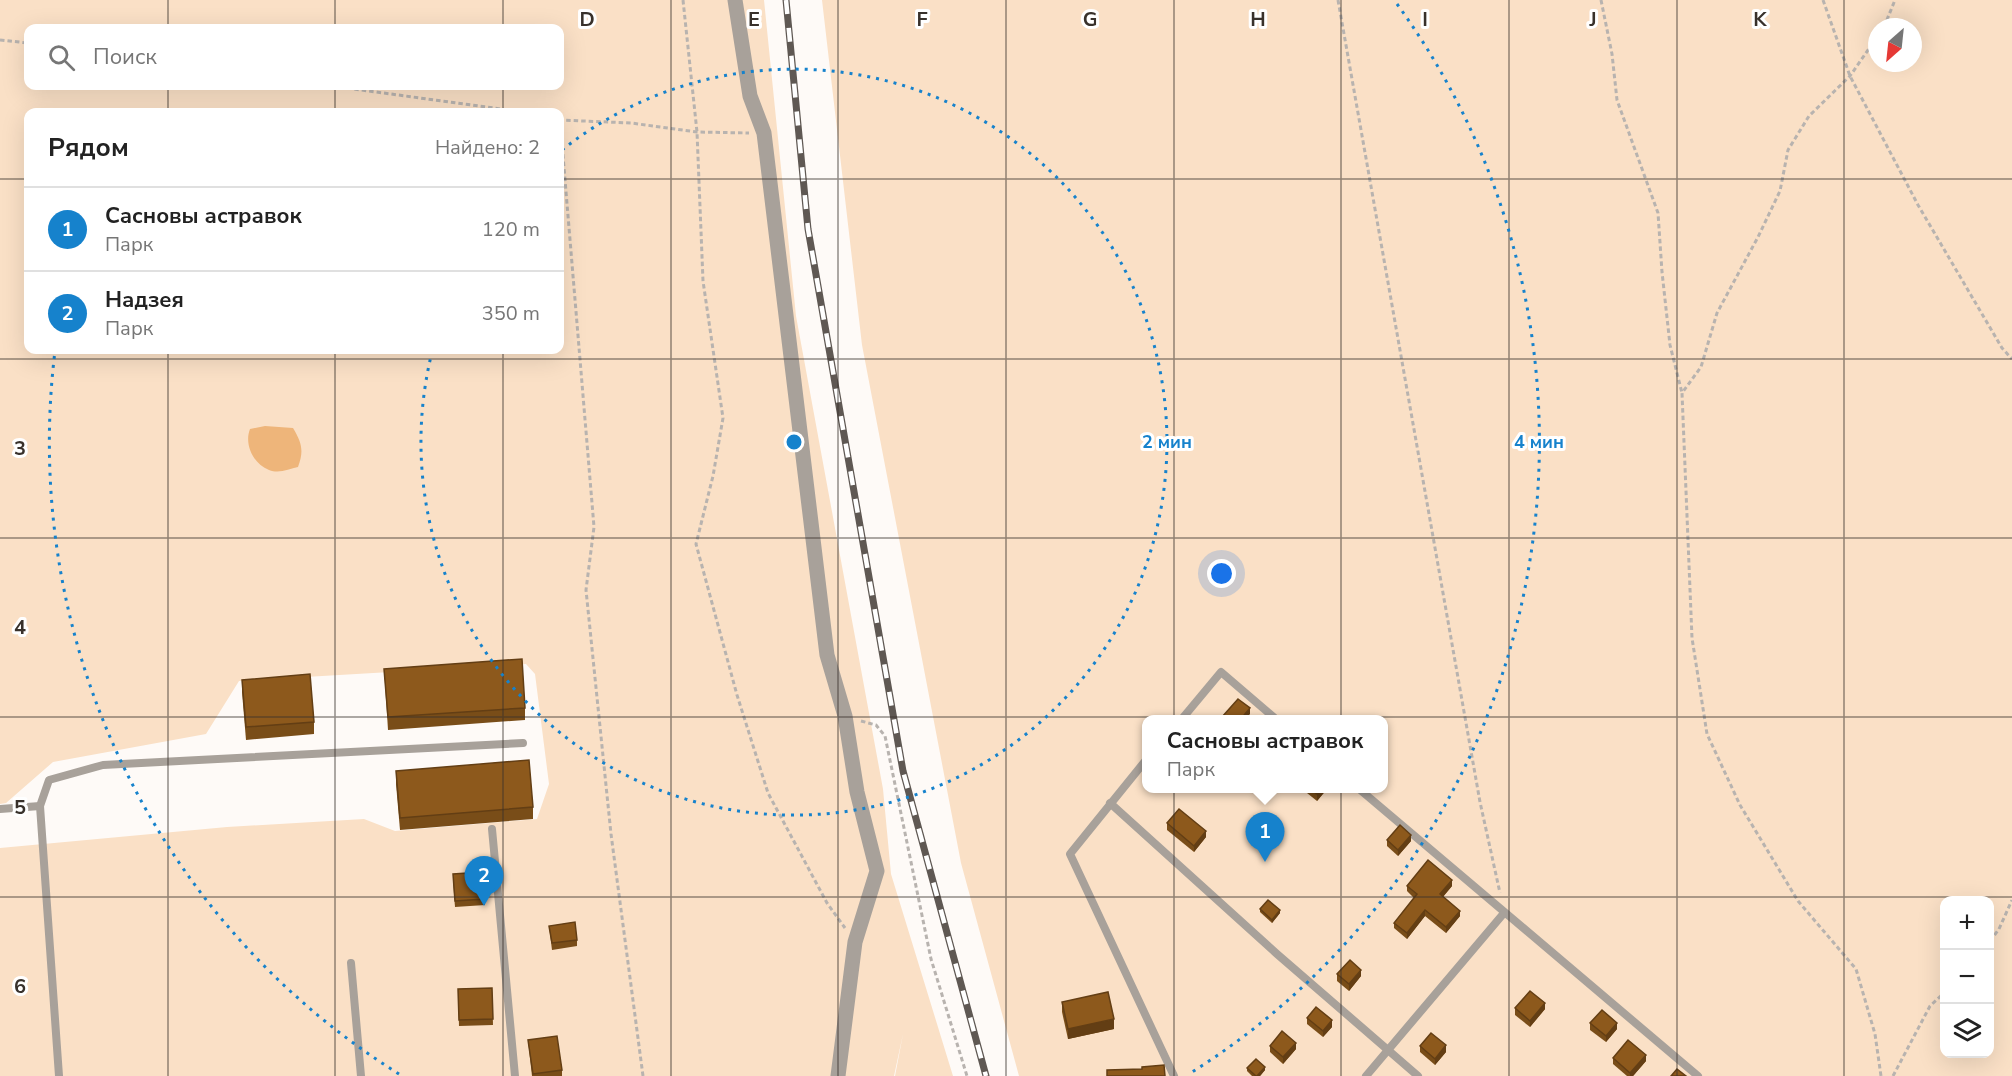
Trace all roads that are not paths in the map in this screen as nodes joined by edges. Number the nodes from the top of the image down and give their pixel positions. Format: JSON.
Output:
{"nodes":[{"id":1,"x":735,"y":0,"type":"edge"},
{"id":2,"x":1185,"y":715,"type":"edge"},
{"id":3,"x":1271,"y":715,"type":"edge"},
{"id":4,"x":523,"y":743,"type":"dead end"},
{"id":5,"x":1142,"y":765,"type":"edge"},
{"id":6,"x":1363,"y":793,"type":"edge"},
{"id":7,"x":1110,"y":803,"type":"junction"},
{"id":8,"x":40,"y":806,"type":"junction"},
{"id":9,"x":0,"y":809,"type":"edge"},
{"id":10,"x":492,"y":829,"type":"dead end"},
{"id":11,"x":1504,"y":913,"type":"junction"},
{"id":12,"x":351,"y":963,"type":"dead end"},
{"id":13,"x":1389,"y":1050,"type":"junction"},
{"id":14,"x":59,"y":1076,"type":"edge"},
{"id":15,"x":361,"y":1076,"type":"edge"},
{"id":16,"x":515,"y":1076,"type":"edge"},
{"id":17,"x":838,"y":1076,"type":"edge"},
{"id":18,"x":1174,"y":1076,"type":"edge"},
{"id":19,"x":1366,"y":1076,"type":"edge"},
{"id":20,"x":1419,"y":1076,"type":"edge"},
{"id":21,"x":1698,"y":1076,"type":"edge"}],
"edges":[{"from":1,"to":17,"type":"street"},
{"from":2,"to":3,"type":"lane"},
{"from":4,"to":8,"type":"lane"},
{"from":5,"to":7,"type":"lane"},
{"from":6,"to":11,"type":"lane"},
{"from":7,"to":13,"type":"lane"},
{"from":7,"to":18,"type":"lane"},
{"from":8,"to":9,"type":"lane"},
{"from":8,"to":14,"type":"lane"},
{"from":10,"to":16,"type":"lane"},
{"from":11,"to":13,"type":"lane"},
{"from":11,"to":21,"type":"lane"},
{"from":12,"to":15,"type":"lane"},
{"from":13,"to":19,"type":"lane"},
{"from":13,"to":20,"type":"lane"}]}
